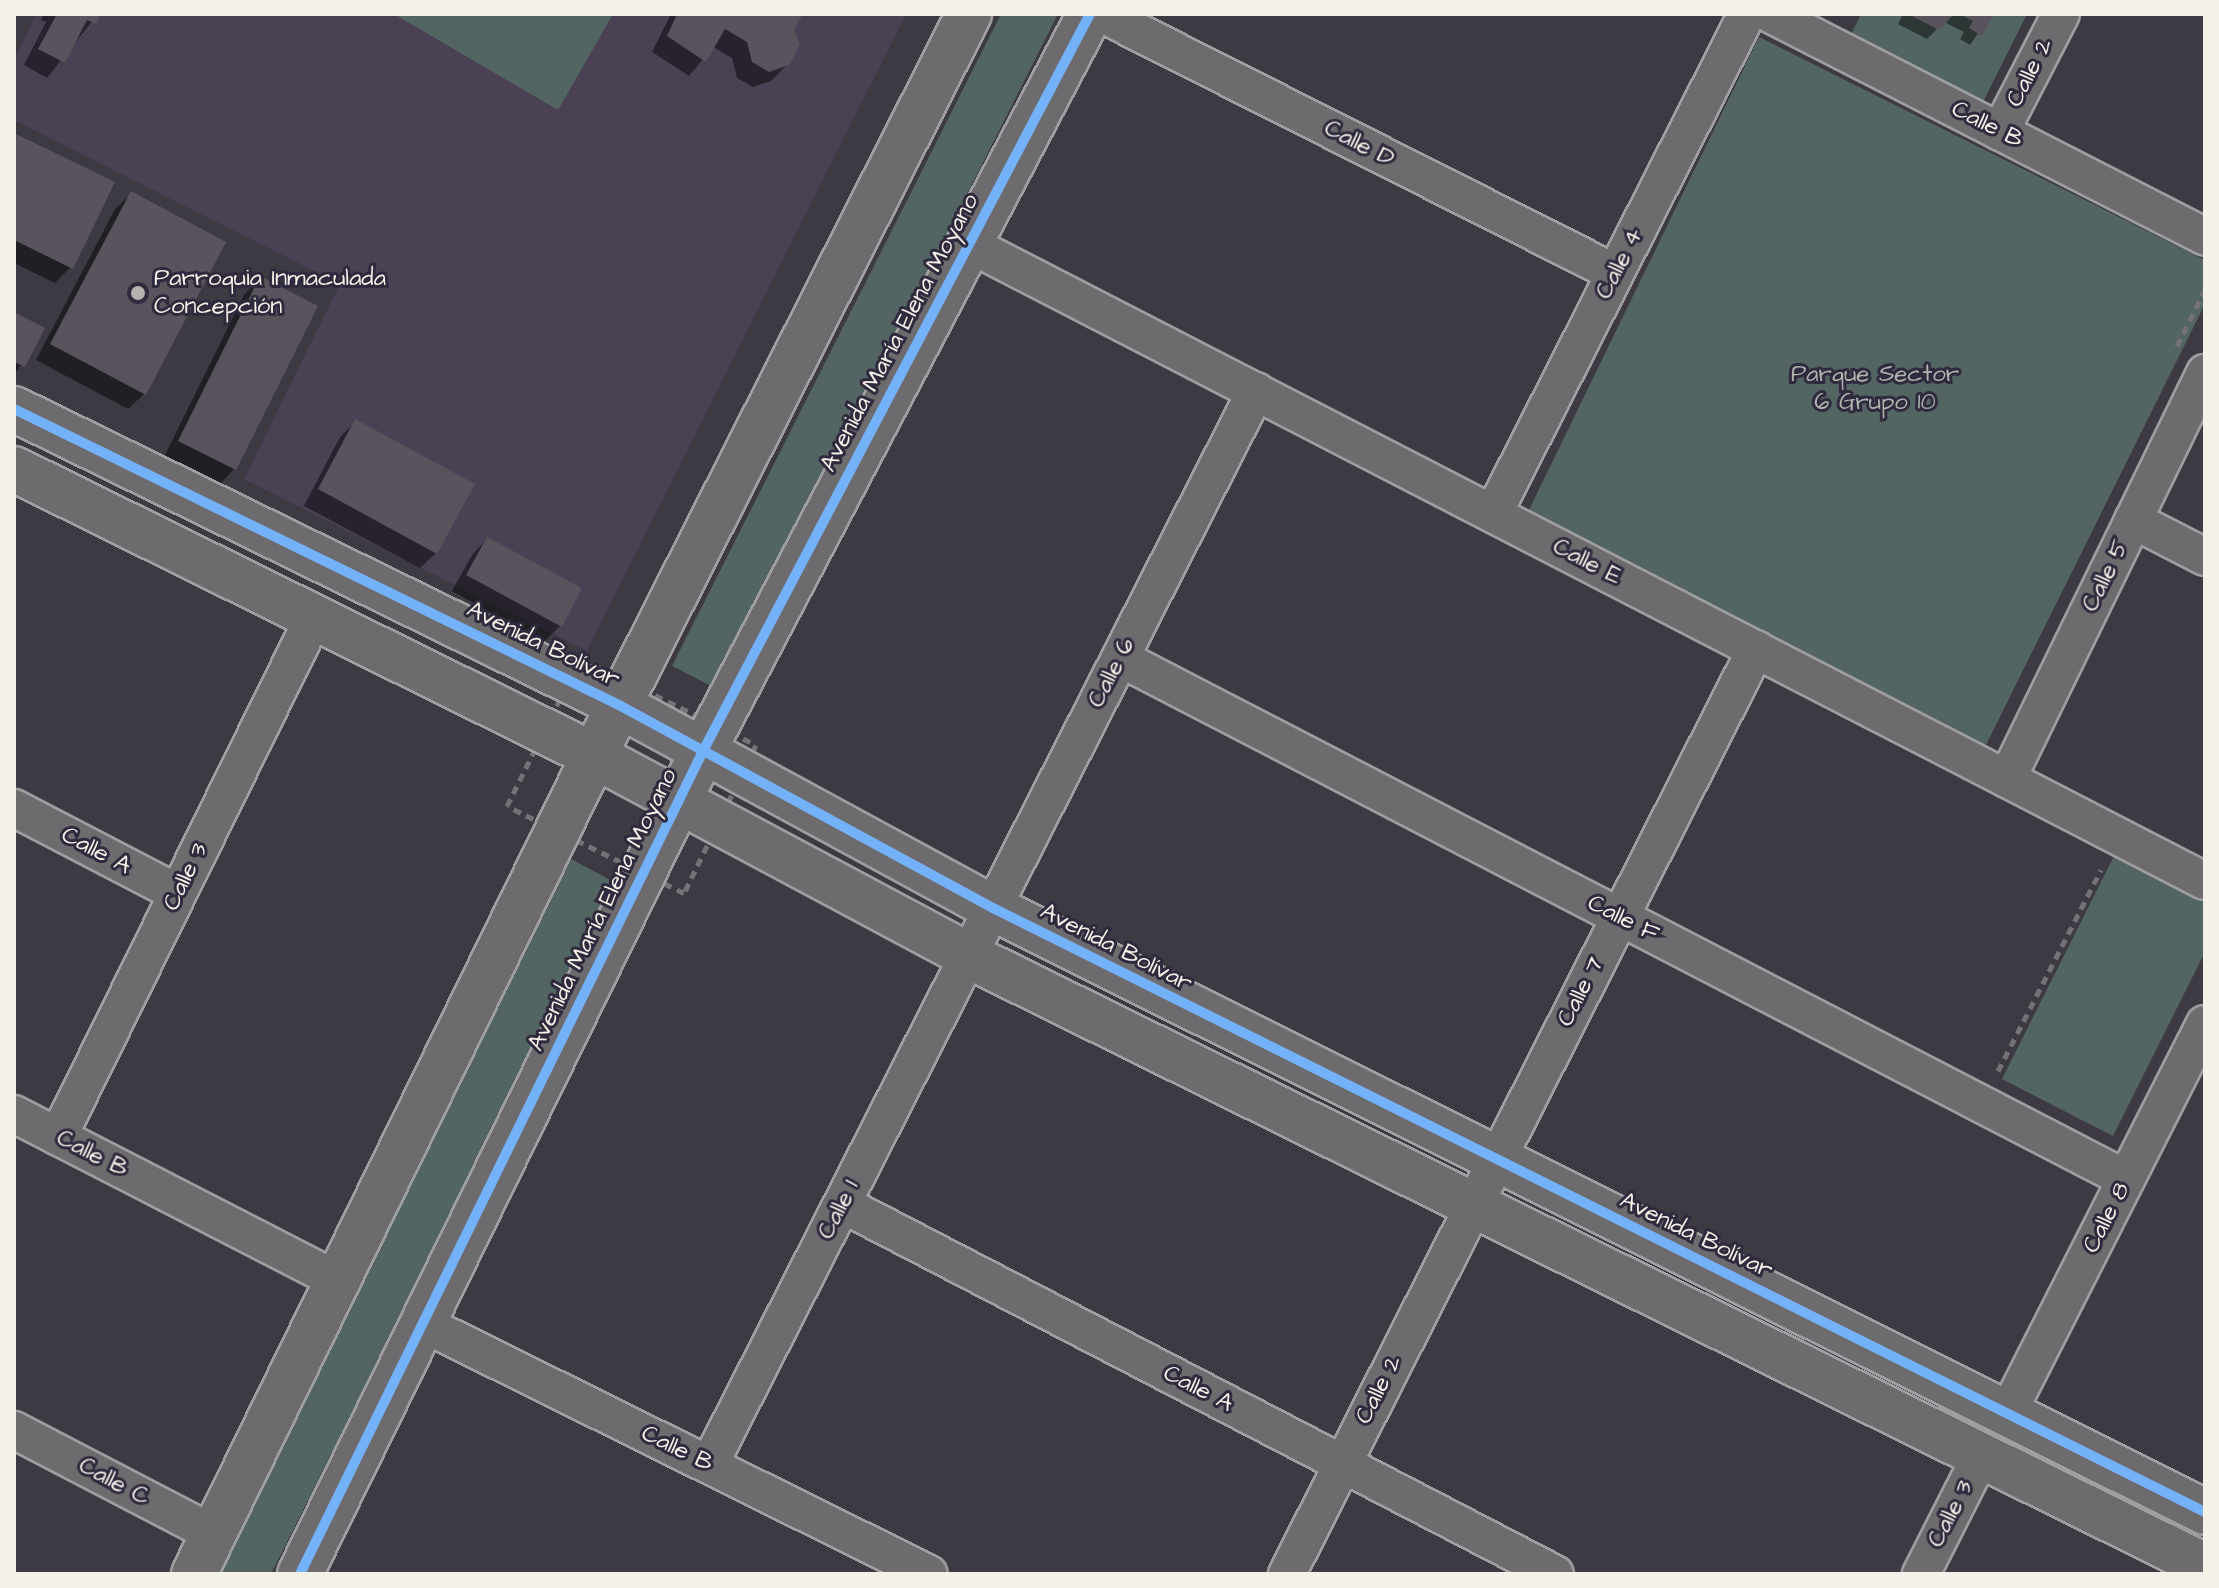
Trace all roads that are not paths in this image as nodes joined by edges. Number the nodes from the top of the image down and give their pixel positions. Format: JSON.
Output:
{"nodes":[{"id":1,"x":969,"y":14,"type":"edge"},
{"id":2,"x":1090,"y":14,"type":"edge"},
{"id":3,"x":1102,"y":14,"type":"edge"},
{"id":4,"x":1747,"y":14,"type":"edge"},
{"id":5,"x":1770,"y":14,"type":"edge"},
{"id":6,"x":2061,"y":14,"type":"edge"},
{"id":7,"x":1829,"y":28,"type":"edge"},
{"id":8,"x":2000,"y":132,"type":"junction"},
{"id":9,"x":2205,"y":237,"type":"edge"},
{"id":10,"x":969,"y":244,"type":"junction"},
{"id":11,"x":1615,"y":273,"type":"junction"},
{"id":12,"x":2205,"y":373,"type":"edge"},
{"id":13,"x":1256,"y":391,"type":"junction"},
{"id":14,"x":14,"y":409,"type":"edge"},
{"id":15,"x":14,"y":469,"type":"edge"},
{"id":16,"x":1493,"y":514,"type":"junction"},
{"id":17,"x":2133,"y":520,"type":"junction"},
{"id":18,"x":2205,"y":557,"type":"edge"},
{"id":19,"x":314,"y":617,"type":"junction"},
{"id":20,"x":1756,"y":649,"type":"junction"},
{"id":21,"x":1120,"y":658,"type":"junction"},
{"id":22,"x":619,"y":705,"type":"junction"},
{"id":23,"x":703,"y":751,"type":"junction"},
{"id":24,"x":595,"y":756,"type":"junction"},
{"id":25,"x":2007,"y":779,"type":"junction"},
{"id":26,"x":678,"y":802,"type":"junction"},
{"id":27,"x":14,"y":808,"type":"edge"},
{"id":28,"x":2205,"y":881,"type":"edge"},
{"id":29,"x":177,"y":893,"type":"junction"},
{"id":30,"x":993,"y":908,"type":"junction"},
{"id":31,"x":1620,"y":917,"type":"junction"},
{"id":32,"x":969,"y":956,"type":"junction"},
{"id":33,"x":2205,"y":1024,"type":"edge"},
{"id":34,"x":14,"y":1114,"type":"edge"},
{"id":35,"x":58,"y":1137,"type":"junction"},
{"id":36,"x":1494,"y":1160,"type":"junction"},
{"id":37,"x":2126,"y":1179,"type":"junction"},
{"id":38,"x":842,"y":1204,"type":"junction"},
{"id":39,"x":1472,"y":1206,"type":"junction"},
{"id":40,"x":341,"y":1282,"type":"junction"},
{"id":41,"x":424,"y":1324,"type":"junction"},
{"id":42,"x":2008,"y":1412,"type":"junction"},
{"id":43,"x":14,"y":1430,"type":"edge"},
{"id":44,"x":1982,"y":1454,"type":"junction"},
{"id":45,"x":1342,"y":1464,"type":"junction"},
{"id":46,"x":709,"y":1465,"type":"junction"},
{"id":47,"x":2205,"y":1512,"type":"edge"},
{"id":48,"x":214,"y":1534,"type":"junction"},
{"id":49,"x":2205,"y":1566,"type":"edge"},
{"id":50,"x":194,"y":1574,"type":"edge"},
{"id":51,"x":300,"y":1574,"type":"edge"},
{"id":52,"x":929,"y":1574,"type":"edge"},
{"id":53,"x":1287,"y":1574,"type":"edge"},
{"id":54,"x":1555,"y":1574,"type":"edge"},
{"id":55,"x":1921,"y":1574,"type":"edge"}],
"edges":[{"from":1,"to":22,"type":"street"},
{"from":2,"to":10,"type":"street","name":"Avenida María Elena Moyano"},
{"from":3,"to":11,"type":"street","name":"Calle D"},
{"from":4,"to":11,"type":"street","name":"Calle 4"},
{"from":5,"to":7,"type":"street","name":"Calle B"},
{"from":6,"to":8,"type":"street","name":"Calle 2"},
{"from":7,"to":8,"type":"street","name":"Calle B"},
{"from":8,"to":9,"type":"street","name":"Calle B"},
{"from":10,"to":13,"type":"street","name":"Calle E"},
{"from":10,"to":23,"type":"street","name":"Avenida María Elena Moyano"},
{"from":11,"to":16,"type":"street","name":"Calle 4"},
{"from":12,"to":17,"type":"street","name":"Calle 5"},
{"from":13,"to":16,"type":"street","name":"Calle E"},
{"from":13,"to":21,"type":"street","name":"Calle 6"},
{"from":14,"to":22,"type":"street","name":"Avenida Bolívar"},
{"from":15,"to":19,"type":"street"},
{"from":16,"to":20,"type":"street","name":"Calle E"},
{"from":17,"to":18,"type":"street"},
{"from":17,"to":25,"type":"street","name":"Calle 5"},
{"from":19,"to":24,"type":"street"},
{"from":19,"to":29,"type":"street","name":"Calle 3"},
{"from":20,"to":25,"type":"street","name":"Calle E"},
{"from":20,"to":31,"type":"street","name":"Calle 7"},
{"from":21,"to":30,"type":"street","name":"Calle 6"},
{"from":21,"to":31,"type":"street","name":"Calle F"},
{"from":22,"to":23,"type":"street","name":"Avenida Bolívar"},
{"from":22,"to":24,"type":"street"},
{"from":23,"to":26,"type":"street","name":"Avenida María Elena Moyano"},
{"from":23,"to":30,"type":"street","name":"Avenida Bolívar"},
{"from":24,"to":26,"type":"street"},
{"from":24,"to":40,"type":"street"},
{"from":25,"to":28,"type":"street","name":"Calle E"},
{"from":26,"to":32,"type":"street"},
{"from":26,"to":41,"type":"street","name":"Avenida María Elena Moyano"},
{"from":27,"to":29,"type":"street","name":"Calle A"},
{"from":29,"to":35,"type":"street","name":"Calle 3"},
{"from":30,"to":32,"type":"street","name":"Calle 6"},
{"from":30,"to":36,"type":"street","name":"Avenida Bolívar"},
{"from":31,"to":36,"type":"street","name":"Calle 7"},
{"from":31,"to":37,"type":"street","name":"Calle F"},
{"from":32,"to":38,"type":"street","name":"Calle 1"},
{"from":32,"to":39,"type":"street"},
{"from":33,"to":37,"type":"street","name":"Calle 8"},
{"from":34,"to":35,"type":"street","name":"Calle B"},
{"from":35,"to":40,"type":"street","name":"Calle B"},
{"from":36,"to":39,"type":"street","name":"Calle 7"},
{"from":36,"to":42,"type":"street","name":"Avenida Bolívar"},
{"from":37,"to":42,"type":"street","name":"Calle 8"},
{"from":38,"to":45,"type":"street","name":"Calle A"},
{"from":38,"to":46,"type":"street","name":"Calle 1"},
{"from":39,"to":44,"type":"street"},
{"from":39,"to":45,"type":"street","name":"Calle 2"},
{"from":40,"to":48,"type":"street"},
{"from":41,"to":46,"type":"street","name":"Calle B"},
{"from":41,"to":51,"type":"street","name":"Avenida María Elena Moyano"},
{"from":42,"to":47,"type":"street","name":"Avenida Bolívar"},
{"from":43,"to":48,"type":"street","name":"Calle C"},
{"from":44,"to":49,"type":"street"},
{"from":44,"to":55,"type":"street","name":"Calle 3"},
{"from":45,"to":53,"type":"street","name":"Calle 2"},
{"from":45,"to":54,"type":"street","name":"Calle A"},
{"from":46,"to":52,"type":"street","name":"Calle B"},
{"from":48,"to":50,"type":"street"}]}
